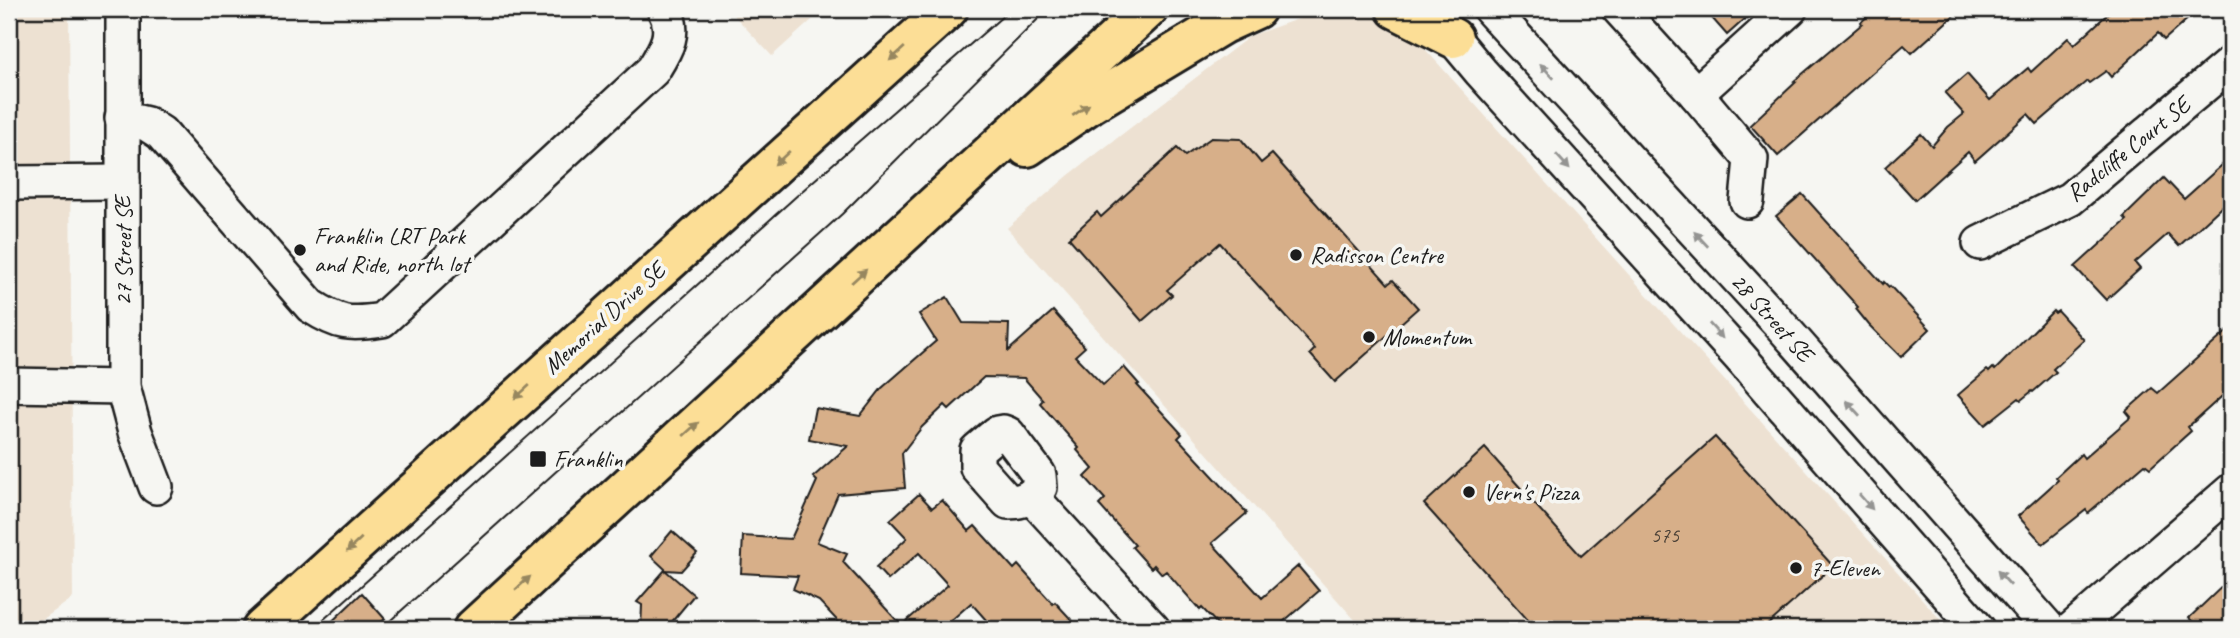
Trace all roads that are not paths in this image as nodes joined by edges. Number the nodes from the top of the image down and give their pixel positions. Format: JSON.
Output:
{"nodes":[{"id":1,"x":122,"y":9,"type":"edge"},
{"id":2,"x":664,"y":9,"type":"edge"},
{"id":3,"x":948,"y":9,"type":"edge"},
{"id":4,"x":1148,"y":9,"type":"edge"},
{"id":5,"x":1256,"y":9,"type":"edge"},
{"id":6,"x":1396,"y":9,"type":"edge"},
{"id":7,"x":1427,"y":9,"type":"edge"},
{"id":8,"x":1490,"y":9,"type":"edge"},
{"id":9,"x":1619,"y":9,"type":"edge"},
{"id":10,"x":1790,"y":9,"type":"edge"},
{"id":11,"x":1453,"y":38,"type":"junction"},
{"id":12,"x":2231,"y":63,"type":"edge"},
{"id":13,"x":1696,"y":94,"type":"junction"},
{"id":14,"x":122,"y":118,"type":"junction"},
{"id":15,"x":123,"y":181,"type":"junction"},
{"id":16,"x":9,"y":183,"type":"edge"},
{"id":17,"x":960,"y":183,"type":"junction"},
{"id":18,"x":1747,"y":201,"type":"dead end"},
{"id":19,"x":1980,"y":243,"type":"dead end"},
{"id":20,"x":9,"y":385,"type":"edge"},
{"id":21,"x":123,"y":387,"type":"junction"},
{"id":22,"x":156,"y":487,"type":"dead end"},
{"id":23,"x":2231,"y":491,"type":"edge"},
{"id":24,"x":1031,"y":496,"type":"dead end"},
{"id":25,"x":262,"y":629,"type":"edge"},
{"id":26,"x":473,"y":629,"type":"edge"},
{"id":27,"x":1153,"y":629,"type":"edge"},
{"id":28,"x":1978,"y":629,"type":"edge"},
{"id":29,"x":2049,"y":629,"type":"edge"},
{"id":30,"x":2072,"y":629,"type":"edge"}],
"edges":[{"from":1,"to":14,"type":"street","name":"27 Street SE"},
{"from":2,"to":14,"type":"street"},
{"from":3,"to":25,"type":"main road","name":"Memorial Drive SE","one_way":true},
{"from":4,"to":17,"type":"main road"},
{"from":17,"to":5,"type":"main road","one_way":true},
{"from":6,"to":11,"type":"main road"},
{"from":7,"to":11,"type":"street","name":"28 Street SE"},
{"from":29,"to":8,"type":"street","name":"28 Street SE","one_way":true},
{"from":9,"to":13,"type":"street"},
{"from":10,"to":13,"type":"street"},
{"from":11,"to":28,"type":"street","name":"28 Street SE","one_way":true},
{"from":12,"to":19,"type":"street","name":"Radcliffe Court SE"},
{"from":13,"to":18,"type":"street"},
{"from":14,"to":15,"type":"street","name":"27 Street SE"},
{"from":15,"to":16,"type":"street"},
{"from":15,"to":21,"type":"street","name":"27 Street SE"},
{"from":26,"to":17,"type":"main road","one_way":true},
{"from":20,"to":21,"type":"street"},
{"from":21,"to":22,"type":"street","name":"27 Street SE"},
{"from":23,"to":30,"type":"street"},
{"from":24,"to":27,"type":"street"}]}
